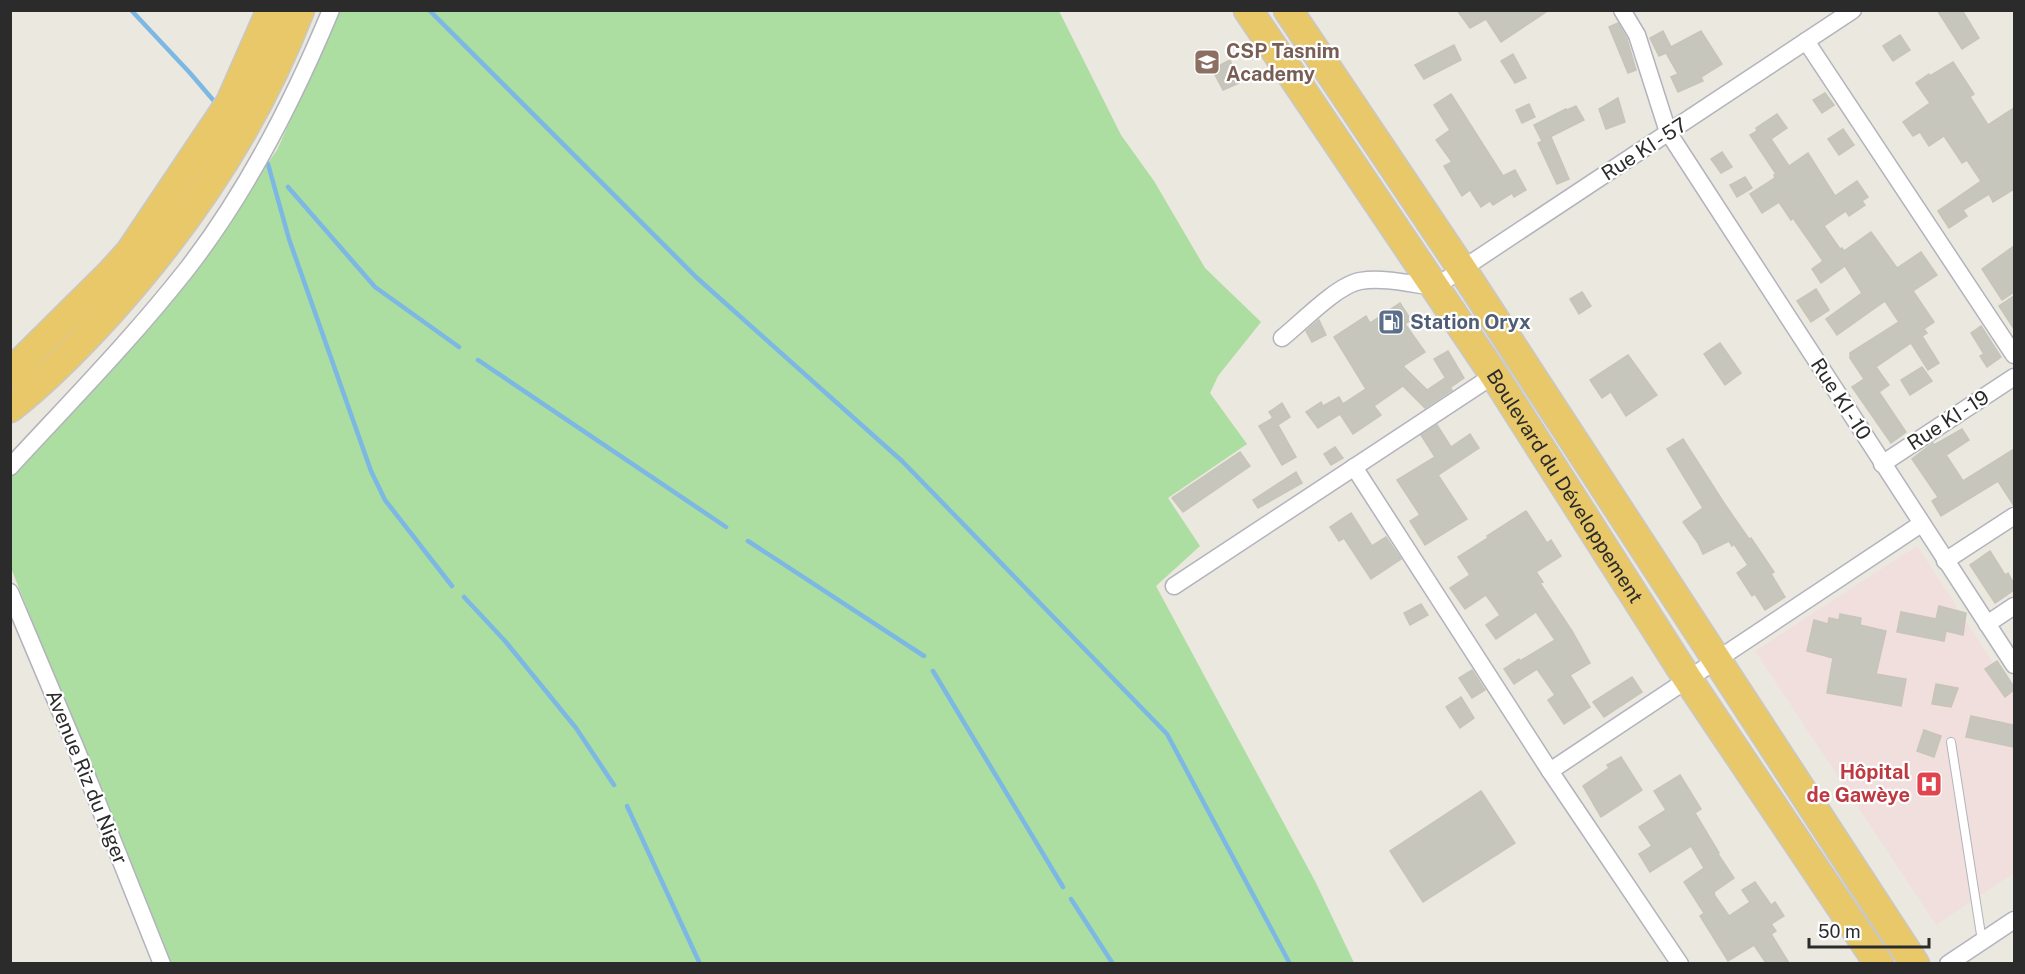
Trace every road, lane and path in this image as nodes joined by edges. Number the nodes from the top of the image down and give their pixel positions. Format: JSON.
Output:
{"nodes":[{"id":1,"x":271,"y":10,"type":"edge"},
{"id":2,"x":300,"y":10,"type":"edge"},
{"id":3,"x":332,"y":10,"type":"edge"},
{"id":4,"x":1248,"y":10,"type":"edge"},
{"id":5,"x":1288,"y":10,"type":"edge"},
{"id":6,"x":1622,"y":10,"type":"edge"},
{"id":7,"x":1853,"y":10,"type":"edge"},
{"id":8,"x":1806,"y":41,"type":"junction"},
{"id":9,"x":240,"y":110,"type":"junction"},
{"id":10,"x":1668,"y":132,"type":"junction"},
{"id":11,"x":223,"y":139,"type":"junction"},
{"id":12,"x":1462,"y":269,"type":"junction"},
{"id":13,"x":1434,"y":287,"type":"junction"},
{"id":14,"x":1282,"y":338,"type":"dead end"},
{"id":15,"x":2014,"y":355,"type":"edge"},
{"id":16,"x":10,"y":373,"type":"edge"},
{"id":17,"x":1494,"y":375,"type":"junction"},
{"id":18,"x":2014,"y":377,"type":"edge"},
{"id":19,"x":10,"y":408,"type":"edge"},
{"id":20,"x":1882,"y":464,"type":"junction"},
{"id":21,"x":10,"y":467,"type":"edge"},
{"id":22,"x":1354,"y":467,"type":"junction"},
{"id":23,"x":2014,"y":516,"type":"edge"},
{"id":24,"x":1921,"y":524,"type":"junction"},
{"id":25,"x":1945,"y":561,"type":"junction"},
{"id":26,"x":1174,"y":586,"type":"dead end"},
{"id":27,"x":10,"y":592,"type":"edge"},
{"id":28,"x":2014,"y":606,"type":"edge"},
{"id":29,"x":1987,"y":624,"type":"junction"},
{"id":30,"x":1716,"y":659,"type":"junction"},
{"id":31,"x":2014,"y":665,"type":"edge"},
{"id":32,"x":1687,"y":678,"type":"junction"},
{"id":33,"x":1951,"y":742,"type":"dead end"},
{"id":34,"x":1550,"y":771,"type":"junction"},
{"id":35,"x":2014,"y":920,"type":"edge"},
{"id":36,"x":1982,"y":942,"type":"junction"},
{"id":37,"x":162,"y":963,"type":"edge"},
{"id":38,"x":1680,"y":963,"type":"edge"},
{"id":39,"x":1879,"y":963,"type":"edge"},
{"id":40,"x":1915,"y":963,"type":"edge"},
{"id":41,"x":1948,"y":963,"type":"edge"}],
"edges":[{"from":1,"to":9,"type":"highway"},
{"from":2,"to":9,"type":"highway"},
{"from":3,"to":21,"type":"street"},
{"from":4,"to":13,"type":"highway","name":"Boulevard du Développement"},
{"from":5,"to":12,"type":"highway","name":"Boulevard du Développement"},
{"from":6,"to":10,"type":"street","name":"Rue KI - 10"},
{"from":7,"to":8,"type":"street","name":"Rue KI - 57"},
{"from":8,"to":10,"type":"street","name":"Rue KI - 57"},
{"from":8,"to":15,"type":"street"},
{"from":9,"to":11,"type":"highway"},
{"from":10,"to":12,"type":"street","name":"Rue KI - 57"},
{"from":10,"to":20,"type":"street","name":"Rue KI - 10"},
{"from":11,"to":16,"type":"highway"},
{"from":11,"to":19,"type":"highway"},
{"from":12,"to":13,"type":"street","name":"Rue KI - 57"},
{"from":12,"to":30,"type":"highway","name":"Boulevard du Développement"},
{"from":13,"to":14,"type":"street"},
{"from":13,"to":17,"type":"highway","name":"Boulevard du Développement"},
{"from":17,"to":22,"type":"street"},
{"from":17,"to":32,"type":"highway","name":"Boulevard du Développement"},
{"from":18,"to":20,"type":"street","name":"Rue KI - 19"},
{"from":20,"to":24,"type":"street","name":"Rue KI - 10"},
{"from":22,"to":26,"type":"street"},
{"from":22,"to":34,"type":"street"},
{"from":23,"to":25,"type":"street"},
{"from":24,"to":25,"type":"street","name":"Rue KI - 10"},
{"from":24,"to":30,"type":"street"},
{"from":25,"to":29,"type":"street","name":"Rue KI - 10"},
{"from":27,"to":37,"type":"street","name":"Avenue Riz du Niger"},
{"from":28,"to":29,"type":"street"},
{"from":29,"to":31,"type":"street","name":"Rue KI - 10"},
{"from":30,"to":32,"type":"street"},
{"from":30,"to":40,"type":"highway","name":"Boulevard du Développement"},
{"from":32,"to":34,"type":"street"},
{"from":32,"to":39,"type":"highway","name":"Boulevard du Développement"},
{"from":33,"to":36,"type":"lane"},
{"from":34,"to":38,"type":"street"},
{"from":35,"to":36,"type":"street"},
{"from":36,"to":41,"type":"street"}]}
